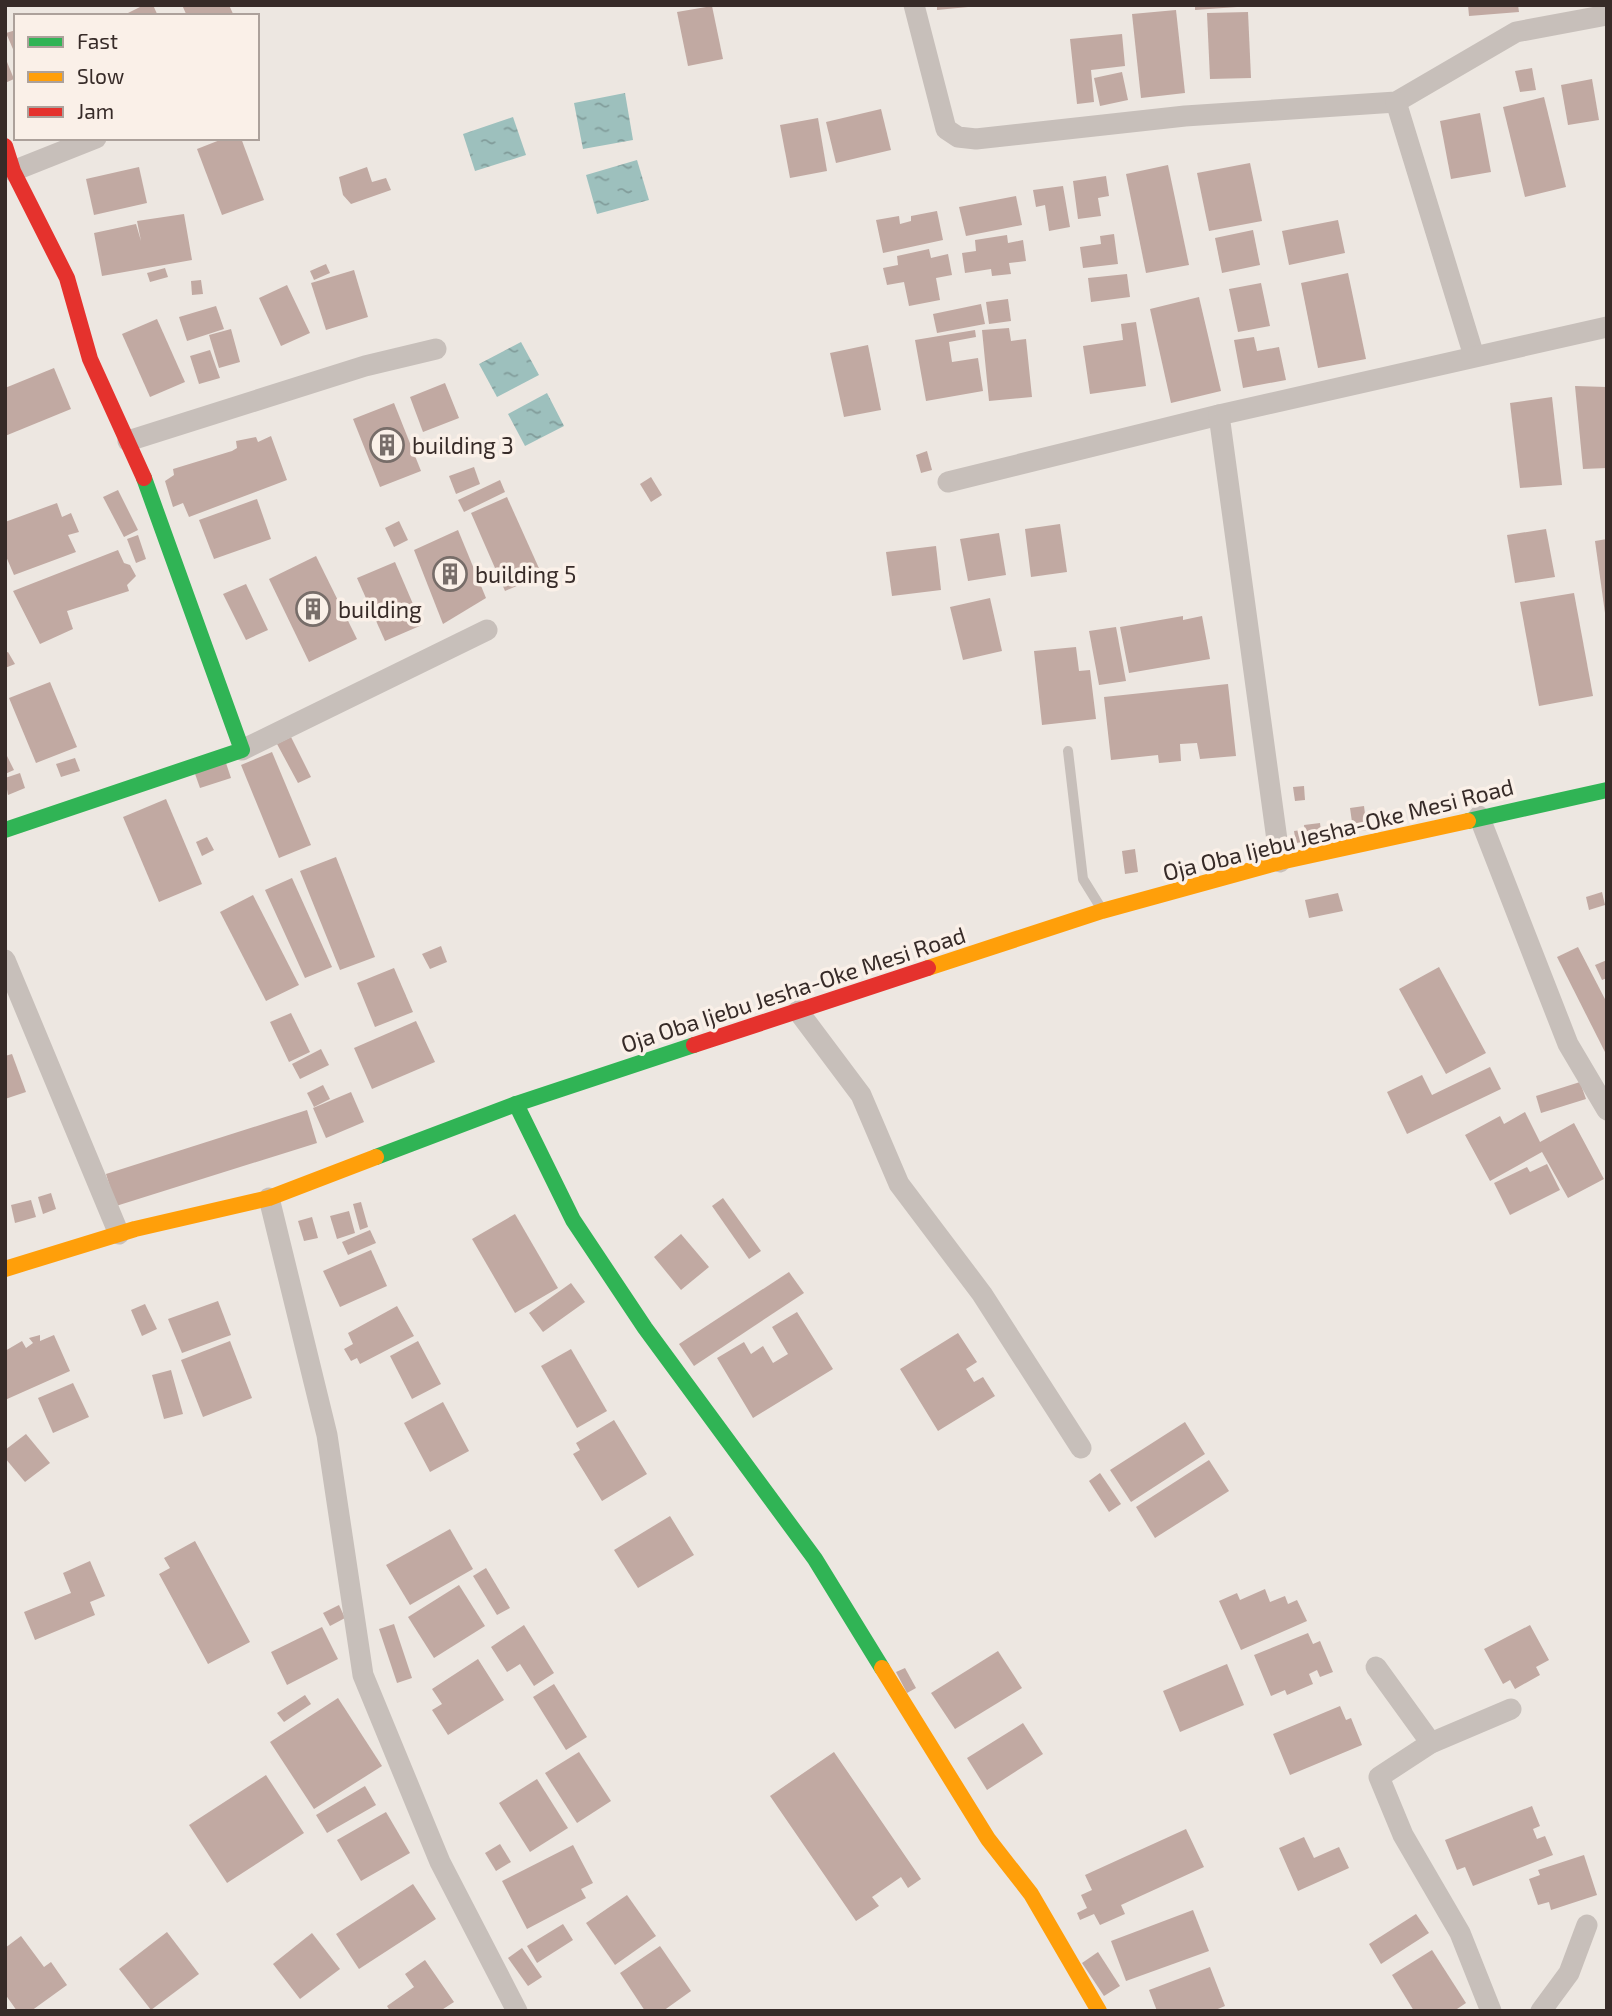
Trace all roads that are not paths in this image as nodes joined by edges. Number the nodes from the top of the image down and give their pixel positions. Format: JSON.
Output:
{"nodes":[{"id":1,"x":914,"y":5,"type":"edge"},
{"id":2,"x":1607,"y":15,"type":"edge"},
{"id":3,"x":1396,"y":102,"type":"junction"},
{"id":4,"x":91,"y":140,"type":"edge"},
{"id":5,"x":5,"y":146,"type":"edge"},
{"id":6,"x":13,"y":171,"type":"junction"},
{"id":7,"x":1607,"y":327,"type":"edge"},
{"id":8,"x":436,"y":349,"type":"dead end"},
{"id":9,"x":1475,"y":356,"type":"junction"},
{"id":10,"x":1219,"y":415,"type":"junction"},
{"id":11,"x":128,"y":441,"type":"junction"},
{"id":12,"x":948,"y":482,"type":"dead end"},
{"id":13,"x":487,"y":630,"type":"dead end"},
{"id":14,"x":242,"y":750,"type":"junction"},
{"id":15,"x":1068,"y":751,"type":"dead end"},
{"id":16,"x":1607,"y":790,"type":"edge"},
{"id":17,"x":1479,"y":817,"type":"junction"},
{"id":18,"x":5,"y":830,"type":"edge"},
{"id":19,"x":1280,"y":862,"type":"junction"},
{"id":20,"x":1102,"y":911,"type":"junction"},
{"id":21,"x":5,"y":960,"type":"edge"},
{"id":22,"x":798,"y":1011,"type":"junction"},
{"id":23,"x":516,"y":1104,"type":"junction"},
{"id":24,"x":1607,"y":1110,"type":"edge"},
{"id":25,"x":269,"y":1198,"type":"junction"},
{"id":26,"x":119,"y":1234,"type":"junction"},
{"id":27,"x":5,"y":1269,"type":"edge"},
{"id":28,"x":1081,"y":1448,"type":"dead end"},
{"id":29,"x":1376,"y":1667,"type":"dead end"},
{"id":30,"x":1511,"y":1709,"type":"dead end"},
{"id":31,"x":1431,"y":1743,"type":"junction"},
{"id":32,"x":1587,"y":1925,"type":"dead end"},
{"id":33,"x":517,"y":2011,"type":"edge"},
{"id":34,"x":1100,"y":2011,"type":"edge"},
{"id":35,"x":1491,"y":2011,"type":"edge"},
{"id":36,"x":1541,"y":2011,"type":"edge"}],
"edges":[{"from":1,"to":3,"type":"street"},
{"from":2,"to":3,"type":"street"},
{"from":3,"to":9,"type":"street"},
{"from":4,"to":6,"type":"street"},
{"from":5,"to":6,"type":"street"},
{"from":6,"to":11,"type":"street"},
{"from":7,"to":9,"type":"street"},
{"from":8,"to":11,"type":"street"},
{"from":9,"to":10,"type":"street"},
{"from":10,"to":12,"type":"street"},
{"from":10,"to":19,"type":"street"},
{"from":11,"to":14,"type":"street"},
{"from":13,"to":14,"type":"street"},
{"from":14,"to":18,"type":"street"},
{"from":15,"to":20,"type":"lane"},
{"from":16,"to":17,"type":"street","name":"Oja Oba Ijebu Jesha-Oke Mesi Road"},
{"from":17,"to":19,"type":"street","name":"Oja Oba Ijebu Jesha-Oke Mesi Road"},
{"from":17,"to":24,"type":"street"},
{"from":19,"to":20,"type":"street","name":"Oja Oba Ijebu Jesha-Oke Mesi Road"},
{"from":20,"to":22,"type":"street","name":"Oja Oba Ijebu Jesha-Oke Mesi Road"},
{"from":21,"to":26,"type":"street"},
{"from":22,"to":23,"type":"street","name":"Oja Oba Ijebu Jesha-Oke Mesi Road"},
{"from":22,"to":28,"type":"street"},
{"from":23,"to":25,"type":"street","name":"Oja Oba Ijebu Jesha-Oke Mesi Road"},
{"from":23,"to":34,"type":"street"},
{"from":25,"to":26,"type":"street","name":"Oja Oba Ijebu Jesha-Oke Mesi Road"},
{"from":25,"to":33,"type":"street"},
{"from":26,"to":27,"type":"street","name":"Oja Oba Ijebu Jesha-Oke Mesi Road"},
{"from":29,"to":31,"type":"street"},
{"from":30,"to":31,"type":"street"},
{"from":31,"to":35,"type":"street"},
{"from":32,"to":36,"type":"street"}]}
